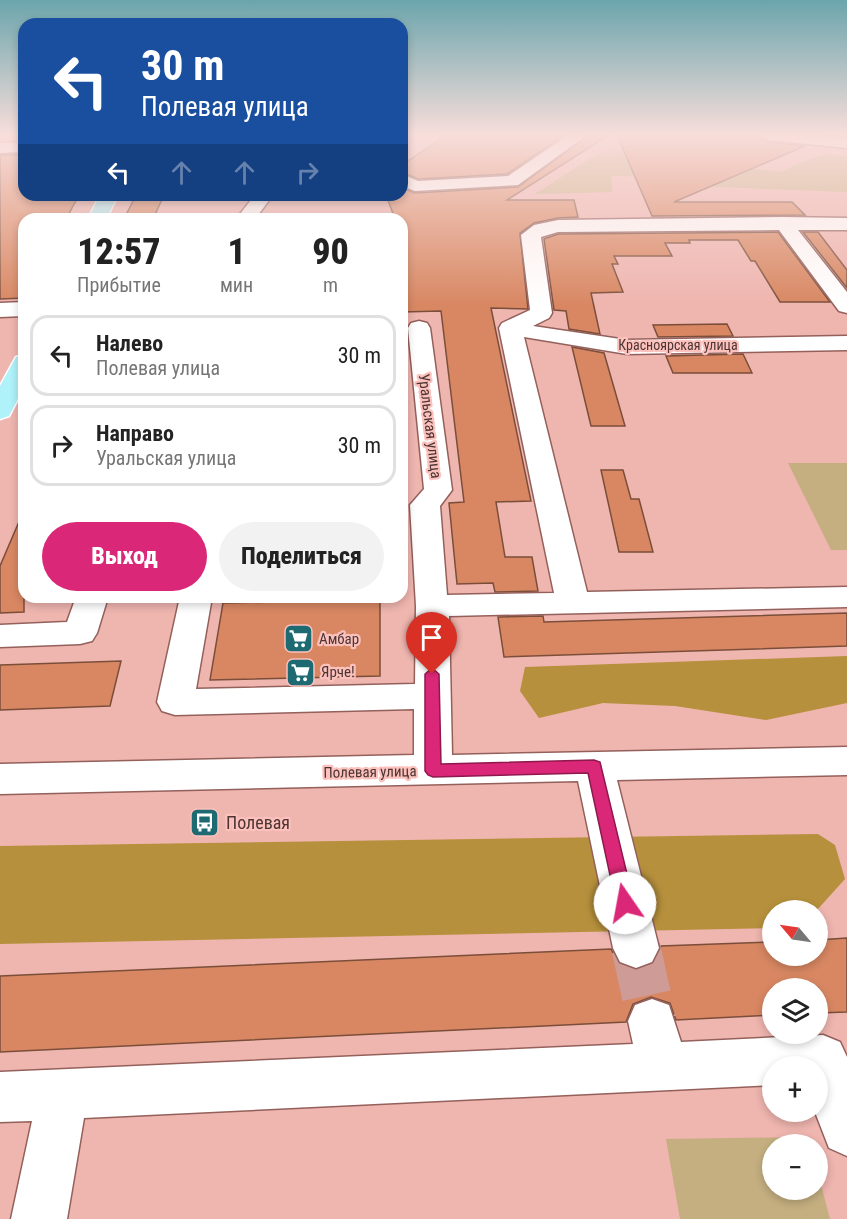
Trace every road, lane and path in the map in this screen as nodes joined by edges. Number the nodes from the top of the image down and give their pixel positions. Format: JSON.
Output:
{"nodes":[{"id":1,"x":259,"y":201,"type":"edge"},
{"id":2,"x":250,"y":213,"type":"edge"},
{"id":3,"x":783,"y":223,"type":"junction"},
{"id":4,"x":847,"y":224,"type":"edge"},
{"id":5,"x":837,"y":279,"type":"edge"},
{"id":6,"x":847,"y":306,"type":"edge"},
{"id":7,"x":18,"y":309,"type":"edge"},
{"id":8,"x":0,"y":310,"type":"edge"},
{"id":9,"x":418,"y":328,"type":"dead end"},
{"id":10,"x":510,"y":328,"type":"junction"},
{"id":11,"x":845,"y":346,"type":"edge"},
{"id":12,"x":18,"y":376,"type":"edge"},
{"id":13,"x":0,"y":411,"type":"edge"},
{"id":14,"x":416,"y":571,"type":"edge"},
{"id":15,"x":847,"y":597,"type":"edge"},
{"id":16,"x":90,"y":603,"type":"edge"},
{"id":17,"x":195,"y":603,"type":"edge"},
{"id":18,"x":573,"y":603,"type":"junction"},
{"id":19,"x":432,"y":606,"type":"junction"},
{"id":20,"x":0,"y":636,"type":"edge"},
{"id":21,"x":432,"y":696,"type":"junction"},
{"id":22,"x":845,"y":765,"type":"edge"},
{"id":23,"x":594,"y":766,"type":"junction"},
{"id":24,"x":433,"y":771,"type":"junction"},
{"id":25,"x":0,"y":780,"type":"edge"},
{"id":26,"x":636,"y":948,"type":"tunnel mouth"},
{"id":27,"x":63,"y":1094,"type":"junction"},
{"id":28,"x":0,"y":1097,"type":"edge"},
{"id":29,"x":847,"y":1130,"type":"edge"},
{"id":30,"x":39,"y":1219,"type":"edge"}],
"edges":[{"from":1,"to":2,"type":"street"},
{"from":3,"to":4,"type":"street"},
{"from":3,"to":5,"type":"street"},
{"from":3,"to":10,"type":"street"},
{"from":5,"to":6,"type":"street"},
{"from":7,"to":8,"type":"street"},
{"from":9,"to":14,"type":"street","name":"Уральская улица"},
{"from":10,"to":11,"type":"street","name":"Красноярская улица"},
{"from":10,"to":18,"type":"street"},
{"from":12,"to":13,"type":"main road"},
{"from":14,"to":19,"type":"street","name":"Уральская улица"},
{"from":15,"to":18,"type":"street"},
{"from":16,"to":20,"type":"street"},
{"from":17,"to":21,"type":"street"},
{"from":18,"to":19,"type":"street"},
{"from":19,"to":21,"type":"street","name":"Уральская улица"},
{"from":21,"to":24,"type":"street","name":"Уральская улица"},
{"from":22,"to":23,"type":"street","name":"Полевая улица"},
{"from":23,"to":24,"type":"street","name":"Полевая улица"},
{"from":23,"to":26,"type":"street"},
{"from":24,"to":25,"type":"street","name":"Полевая улица"},
{"from":27,"to":28,"type":"street"},
{"from":27,"to":29,"type":"street"},
{"from":27,"to":30,"type":"street"}]}
